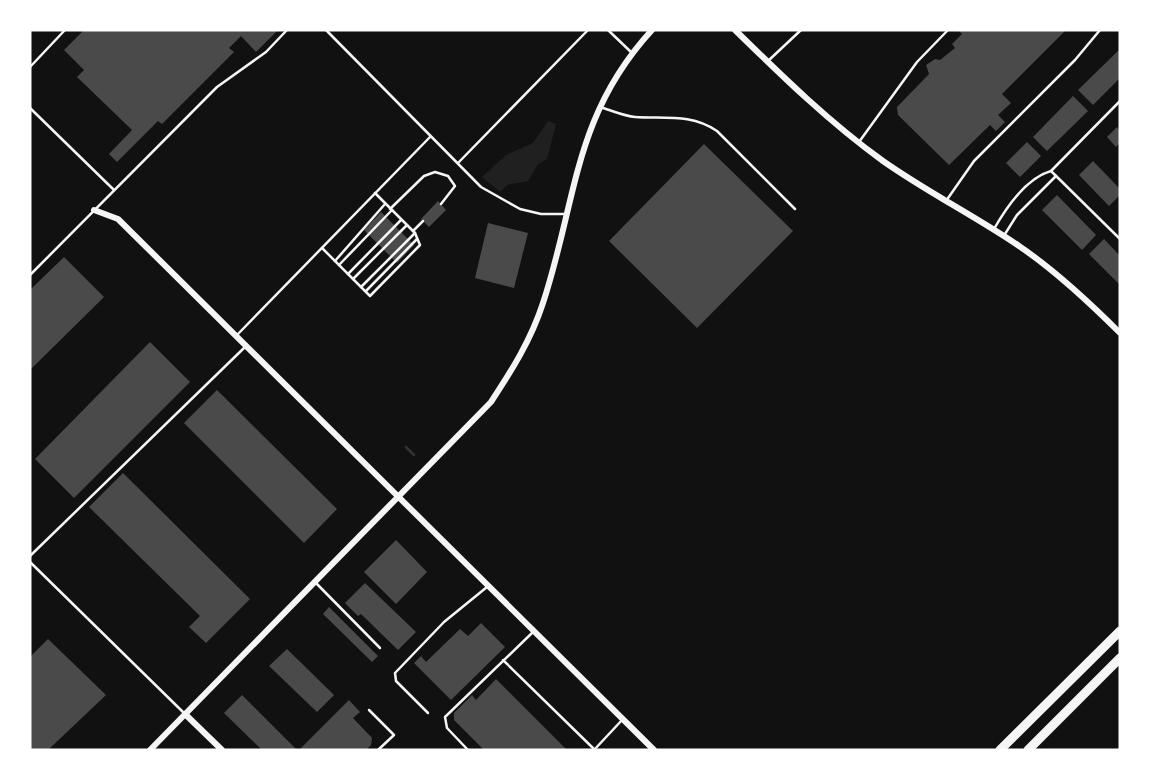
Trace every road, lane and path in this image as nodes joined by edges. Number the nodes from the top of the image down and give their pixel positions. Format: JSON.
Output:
{"nodes":[{"id":1,"x":65,"y":30,"type":"edge"},
{"id":2,"x":287,"y":30,"type":"edge"},
{"id":3,"x":326,"y":30,"type":"edge"},
{"id":4,"x":588,"y":30,"type":"edge"},
{"id":5,"x":608,"y":30,"type":"edge"},
{"id":6,"x":652,"y":30,"type":"edge"},
{"id":7,"x":735,"y":30,"type":"edge"},
{"id":8,"x":801,"y":30,"type":"edge"},
{"id":9,"x":948,"y":30,"type":"edge"},
{"id":10,"x":1100,"y":30,"type":"edge"},
{"id":11,"x":632,"y":53,"type":"junction"},
{"id":12,"x":768,"y":62,"type":"junction"},
{"id":13,"x":30,"y":67,"type":"edge"},
{"id":14,"x":1120,"y":101,"type":"edge"},
{"id":15,"x":599,"y":107,"type":"junction"},
{"id":16,"x":30,"y":108,"type":"edge"},
{"id":17,"x":430,"y":136,"type":"junction"},
{"id":18,"x":859,"y":142,"type":"junction"},
{"id":19,"x":457,"y":163,"type":"junction"},
{"id":20,"x":1051,"y":171,"type":"junction"},
{"id":21,"x":1056,"y":176,"type":"junction"},
{"id":22,"x":114,"y":190,"type":"junction"},
{"id":23,"x":375,"y":193,"type":"junction"},
{"id":24,"x":945,"y":203,"type":"junction"},
{"id":25,"x":385,"y":204,"type":"junction"},
{"id":26,"x":441,"y":204,"type":"dead end"},
{"id":27,"x":795,"y":209,"type":"dead end"},
{"id":28,"x":94,"y":210,"type":"junction"},
{"id":29,"x":391,"y":210,"type":"junction"},
{"id":30,"x":566,"y":214,"type":"junction"},
{"id":31,"x":401,"y":220,"type":"junction"},
{"id":32,"x":424,"y":221,"type":"dead end"},
{"id":33,"x":407,"y":225,"type":"junction"},
{"id":34,"x":993,"y":231,"type":"junction"},
{"id":35,"x":414,"y":233,"type":"junction"},
{"id":36,"x":1003,"y":237,"type":"junction"},
{"id":37,"x":1120,"y":239,"type":"edge"},
{"id":38,"x":322,"y":248,"type":"junction"},
{"id":39,"x":335,"y":261,"type":"junction"},
{"id":40,"x":339,"y":265,"type":"junction"},
{"id":41,"x":348,"y":274,"type":"junction"},
{"id":42,"x":30,"y":275,"type":"edge"},
{"id":43,"x":353,"y":279,"type":"junction"},
{"id":44,"x":361,"y":287,"type":"junction"},
{"id":45,"x":1120,"y":333,"type":"edge"},
{"id":46,"x":236,"y":336,"type":"junction"},
{"id":47,"x":247,"y":345,"type":"junction"},
{"id":48,"x":400,"y":496,"type":"junction"},
{"id":49,"x":30,"y":556,"type":"edge"},
{"id":50,"x":30,"y":562,"type":"edge"},
{"id":51,"x":315,"y":582,"type":"junction"},
{"id":52,"x":489,"y":585,"type":"junction"},
{"id":53,"x":534,"y":631,"type":"junction"},
{"id":54,"x":1120,"y":631,"type":"edge"},
{"id":55,"x":380,"y":648,"type":"dead end"},
{"id":56,"x":1120,"y":659,"type":"edge"},
{"id":57,"x":503,"y":660,"type":"junction"},
{"id":58,"x":369,"y":710,"type":"dead end"},
{"id":59,"x":428,"y":713,"type":"dead end"},
{"id":60,"x":185,"y":714,"type":"junction"},
{"id":61,"x":623,"y":719,"type":"junction"},
{"id":62,"x":149,"y":750,"type":"edge"},
{"id":63,"x":222,"y":750,"type":"edge"},
{"id":64,"x":378,"y":750,"type":"edge"},
{"id":65,"x":468,"y":750,"type":"edge"},
{"id":66,"x":595,"y":750,"type":"edge"},
{"id":67,"x":654,"y":750,"type":"edge"},
{"id":68,"x":1000,"y":750,"type":"edge"},
{"id":69,"x":1028,"y":750,"type":"edge"}],
"edges":[{"from":1,"to":13,"type":"lane"},
{"from":2,"to":22,"type":"lane"},
{"from":3,"to":17,"type":"lane"},
{"from":4,"to":19,"type":"lane"},
{"from":5,"to":11,"type":"lane"},
{"from":6,"to":11,"type":"street"},
{"from":7,"to":12,"type":"street"},
{"from":8,"to":12,"type":"lane"},
{"from":9,"to":18,"type":"lane"},
{"from":10,"to":24,"type":"lane"},
{"from":11,"to":15,"type":"street"},
{"from":12,"to":18,"type":"street"},
{"from":14,"to":20,"type":"lane"},
{"from":15,"to":27,"type":"lane"},
{"from":15,"to":30,"type":"street"},
{"from":16,"to":22,"type":"lane"},
{"from":17,"to":19,"type":"lane"},
{"from":17,"to":23,"type":"lane"},
{"from":18,"to":24,"type":"street"},
{"from":19,"to":30,"type":"lane"},
{"from":20,"to":21,"type":"lane"},
{"from":20,"to":34,"type":"lane"},
{"from":21,"to":36,"type":"lane"},
{"from":21,"to":37,"type":"lane"},
{"from":22,"to":28,"type":"lane"},
{"from":23,"to":25,"type":"lane"},
{"from":23,"to":38,"type":"lane"},
{"from":24,"to":34,"type":"street"},
{"from":25,"to":29,"type":"lane"},
{"from":25,"to":39,"type":"lane"},
{"from":26,"to":29,"type":"lane"},
{"from":28,"to":42,"type":"lane"},
{"from":28,"to":46,"type":"street"},
{"from":29,"to":31,"type":"lane"},
{"from":29,"to":40,"type":"lane"},
{"from":30,"to":48,"type":"street"},
{"from":31,"to":33,"type":"lane"},
{"from":31,"to":41,"type":"lane"},
{"from":32,"to":35,"type":"lane"},
{"from":33,"to":35,"type":"lane"},
{"from":33,"to":43,"type":"lane"},
{"from":34,"to":36,"type":"street"},
{"from":35,"to":44,"type":"lane"},
{"from":35,"to":44,"type":"lane"},
{"from":36,"to":45,"type":"street"},
{"from":38,"to":39,"type":"lane"},
{"from":38,"to":46,"type":"lane"},
{"from":39,"to":40,"type":"lane"},
{"from":40,"to":41,"type":"lane"},
{"from":41,"to":43,"type":"lane"},
{"from":43,"to":44,"type":"lane"},
{"from":46,"to":47,"type":"street"},
{"from":47,"to":48,"type":"street"},
{"from":47,"to":49,"type":"lane"},
{"from":48,"to":51,"type":"street"},
{"from":48,"to":52,"type":"street"},
{"from":50,"to":60,"type":"lane"},
{"from":51,"to":55,"type":"lane"},
{"from":51,"to":60,"type":"street"},
{"from":52,"to":53,"type":"street"},
{"from":52,"to":59,"type":"lane"},
{"from":53,"to":57,"type":"lane"},
{"from":53,"to":61,"type":"street"},
{"from":54,"to":68,"type":"main road"},
{"from":56,"to":69,"type":"main road"},
{"from":57,"to":65,"type":"lane"},
{"from":57,"to":66,"type":"lane"},
{"from":58,"to":64,"type":"lane"},
{"from":60,"to":62,"type":"street"},
{"from":60,"to":63,"type":"street"},
{"from":61,"to":66,"type":"lane"},
{"from":61,"to":67,"type":"street"}]}
